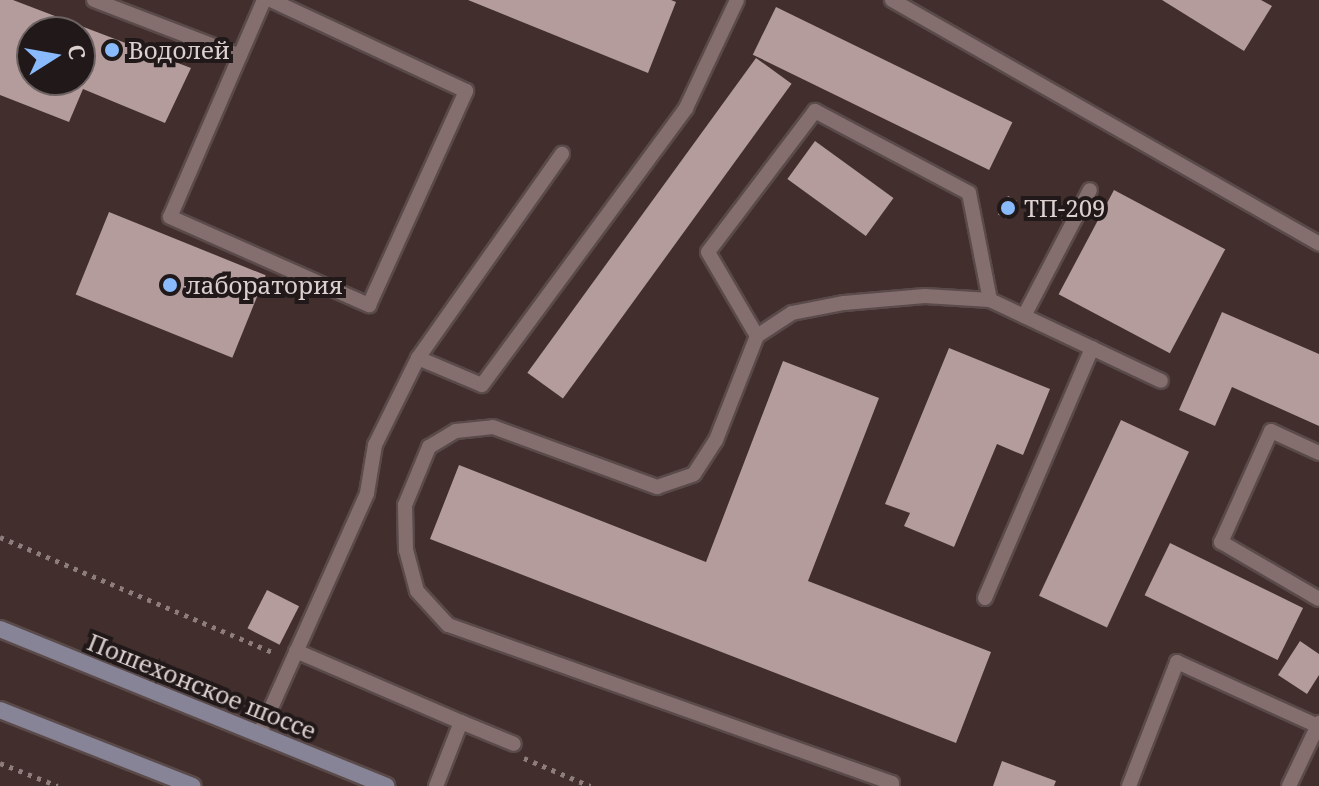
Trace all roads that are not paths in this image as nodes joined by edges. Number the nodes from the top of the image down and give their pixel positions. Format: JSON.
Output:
{"nodes":[{"id":1,"x":94,"y":0,"type":"edge"},
{"id":2,"x":264,"y":0,"type":"edge"},
{"id":3,"x":271,"y":0,"type":"edge"},
{"id":4,"x":737,"y":0,"type":"edge"},
{"id":5,"x":892,"y":0,"type":"edge"},
{"id":6,"x":240,"y":56,"type":"junction"},
{"id":7,"x":562,"y":154,"type":"dead end"},
{"id":8,"x":1090,"y":190,"type":"dead end"},
{"id":9,"x":1319,"y":244,"type":"edge"},
{"id":10,"x":990,"y":300,"type":"junction"},
{"id":11,"x":1024,"y":316,"type":"junction"},
{"id":12,"x":757,"y":336,"type":"junction"},
{"id":13,"x":1092,"y":348,"type":"junction"},
{"id":14,"x":418,"y":358,"type":"junction"},
{"id":15,"x":1161,"y":381,"type":"dead end"},
{"id":16,"x":1319,"y":453,"type":"edge"},
{"id":17,"x":985,"y":598,"type":"dead end"},
{"id":18,"x":1319,"y":599,"type":"edge"},
{"id":19,"x":0,"y":629,"type":"edge"},
{"id":20,"x":296,"y":651,"type":"junction"},
{"id":21,"x":0,"y":710,"type":"edge"},
{"id":22,"x":461,"y":722,"type":"junction"},
{"id":23,"x":1318,"y":725,"type":"edge"},
{"id":24,"x":259,"y":735,"type":"junction"},
{"id":25,"x":514,"y":744,"type":"dead end"},
{"id":26,"x":193,"y":786,"type":"edge"},
{"id":27,"x":386,"y":786,"type":"edge"},
{"id":28,"x":436,"y":786,"type":"edge"},
{"id":29,"x":892,"y":786,"type":"edge"},
{"id":30,"x":1129,"y":786,"type":"edge"},
{"id":31,"x":1289,"y":786,"type":"edge"}],
"edges":[{"from":1,"to":6,"type":"lane"},
{"from":2,"to":6,"type":"lane"},
{"from":3,"to":6,"type":"lane"},
{"from":4,"to":14,"type":"lane"},
{"from":5,"to":9,"type":"lane"},
{"from":7,"to":14,"type":"lane"},
{"from":8,"to":11,"type":"lane"},
{"from":10,"to":11,"type":"lane"},
{"from":10,"to":12,"type":"lane"},
{"from":10,"to":12,"type":"lane"},
{"from":11,"to":13,"type":"lane"},
{"from":12,"to":29,"type":"lane"},
{"from":13,"to":15,"type":"lane"},
{"from":13,"to":17,"type":"lane"},
{"from":14,"to":20,"type":"lane"},
{"from":16,"to":18,"type":"lane"},
{"from":19,"to":24,"type":"main road","name":"Пошехонское шоссе"},
{"from":20,"to":22,"type":"lane"},
{"from":20,"to":24,"type":"lane"},
{"from":21,"to":26,"type":"main road"},
{"from":22,"to":25,"type":"lane"},
{"from":22,"to":28,"type":"lane"},
{"from":23,"to":30,"type":"lane"},
{"from":23,"to":31,"type":"lane"},
{"from":24,"to":27,"type":"main road","name":"Пошехонское шоссе"}]}
